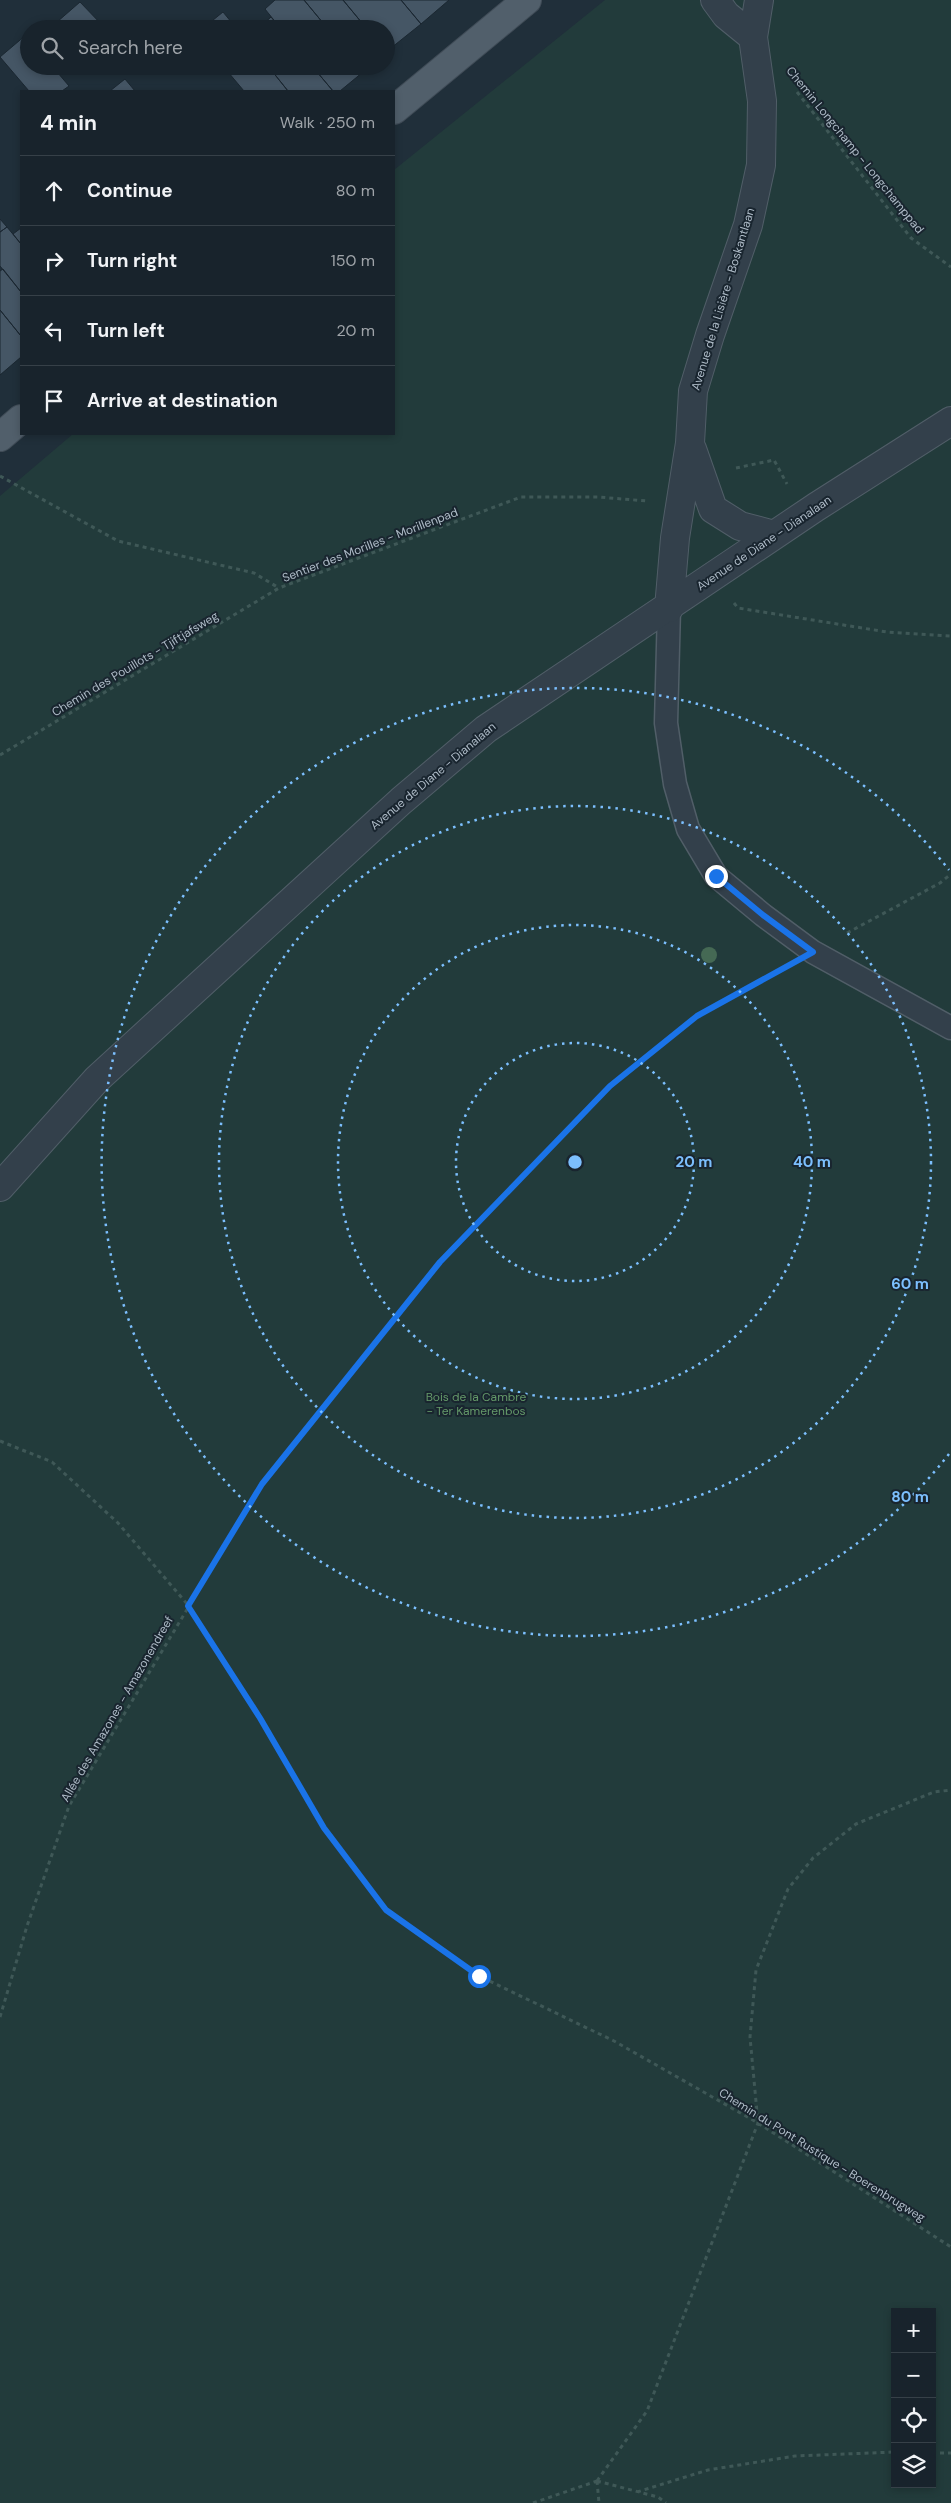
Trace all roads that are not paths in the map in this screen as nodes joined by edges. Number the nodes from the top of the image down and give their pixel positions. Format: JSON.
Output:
{"nodes":[{"id":1,"x":527,"y":0,"type":"edge"},
{"id":2,"x":715,"y":0,"type":"edge"},
{"id":3,"x":759,"y":0,"type":"edge"},
{"id":4,"x":753,"y":37,"type":"junction"},
{"id":5,"x":395,"y":109,"type":"edge"},
{"id":6,"x":20,"y":420,"type":"edge"},
{"id":7,"x":951,"y":421,"type":"edge"},
{"id":8,"x":0,"y":437,"type":"edge"},
{"id":9,"x":690,"y":443,"type":"junction"},
{"id":10,"x":774,"y":536,"type":"junction"},
{"id":11,"x":669,"y":608,"type":"junction"},
{"id":12,"x":951,"y":1028,"type":"edge"},
{"id":13,"x":0,"y":1187,"type":"edge"}],
"edges":[{"from":1,"to":5,"type":"main road"},
{"from":2,"to":4,"type":"street"},
{"from":3,"to":4,"type":"street","name":"Avenue de la Lisière - Boskantlaan"},
{"from":4,"to":9,"type":"street","name":"Avenue de la Lisière - Boskantlaan"},
{"from":6,"to":8,"type":"main road"},
{"from":7,"to":10,"type":"street","name":"Avenue de Diane - Dianalaan"},
{"from":9,"to":10,"type":"street","name":"Avenue de la Lisière - Boskantlaan"},
{"from":9,"to":11,"type":"street","name":"Avenue de la Lisière - Boskantlaan"},
{"from":10,"to":11,"type":"street","name":"Avenue de Diane - Dianalaan"},
{"from":11,"to":12,"type":"lane"},
{"from":11,"to":13,"type":"street","name":"Avenue de Diane - Dianalaan"}]}
